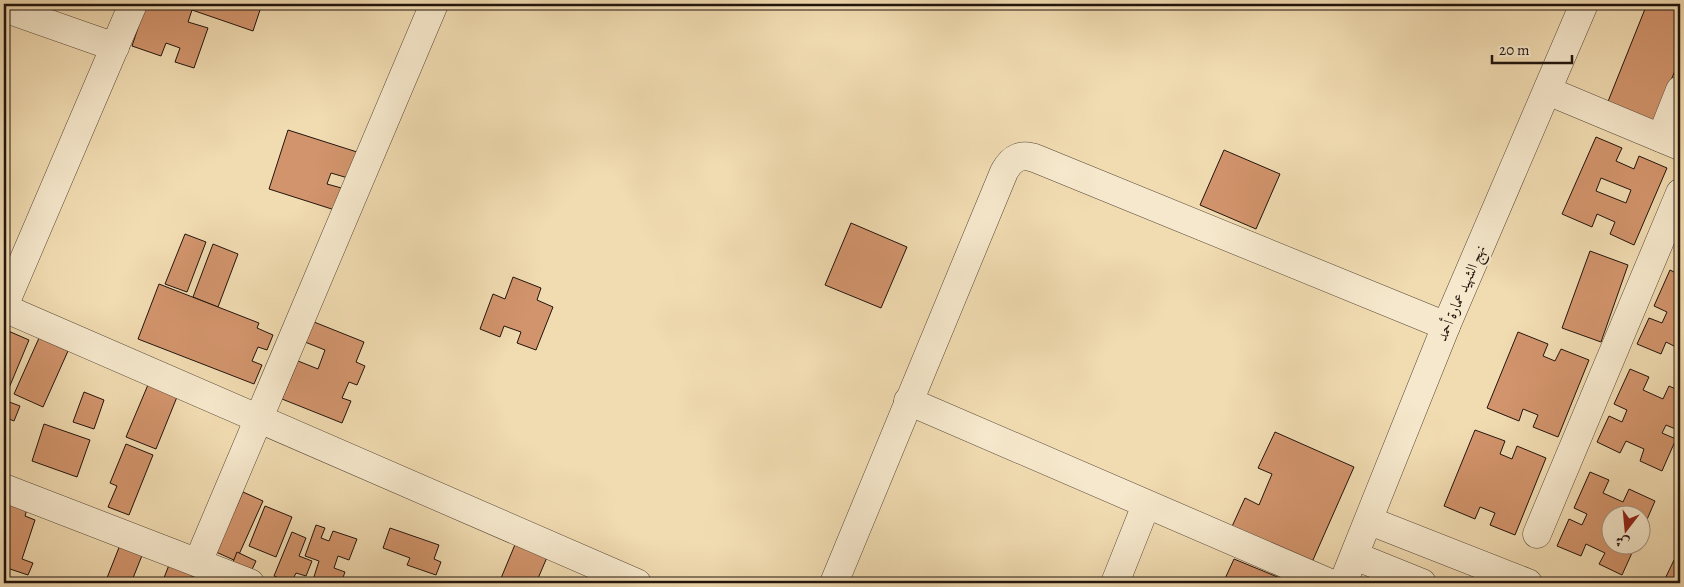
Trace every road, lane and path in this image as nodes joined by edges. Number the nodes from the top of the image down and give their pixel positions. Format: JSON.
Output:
{"nodes":[{"id":1,"x":133,"y":4,"type":"edge"},
{"id":2,"x":434,"y":4,"type":"edge"},
{"id":3,"x":1584,"y":4,"type":"edge"},
{"id":4,"x":4,"y":8,"type":"edge"},
{"id":5,"x":114,"y":47,"type":"junction"},
{"id":6,"x":1680,"y":90,"type":"edge"},
{"id":7,"x":1548,"y":91,"type":"junction"},
{"id":8,"x":1670,"y":142,"type":"edge"},
{"id":9,"x":1680,"y":193,"type":"edge"},
{"id":10,"x":4,"y":307,"type":"edge"},
{"id":11,"x":1446,"y":326,"type":"junction"},
{"id":12,"x":908,"y":401,"type":"junction"},
{"id":13,"x":258,"y":420,"type":"junction"},
{"id":14,"x":4,"y":488,"type":"edge"},
{"id":15,"x":1146,"y":505,"type":"junction"},
{"id":16,"x":1370,"y":521,"type":"junction"},
{"id":17,"x":1537,"y":534,"type":"dead end"},
{"id":18,"x":1355,"y":556,"type":"junction"},
{"id":19,"x":198,"y":562,"type":"junction"},
{"id":20,"x":250,"y":583,"type":"edge"},
{"id":21,"x":637,"y":583,"type":"edge"},
{"id":22,"x":834,"y":583,"type":"edge"},
{"id":23,"x":1116,"y":583,"type":"edge"},
{"id":24,"x":1330,"y":583,"type":"edge"},
{"id":25,"x":1343,"y":583,"type":"edge"},
{"id":26,"x":1422,"y":583,"type":"edge"},
{"id":27,"x":1528,"y":583,"type":"edge"}],
"edges":[{"from":1,"to":5,"type":"street"},
{"from":2,"to":13,"type":"street"},
{"from":3,"to":7,"type":"street","name":"نهج الشهيد عمارة أحمد"},
{"from":4,"to":5,"type":"street"},
{"from":5,"to":10,"type":"street"},
{"from":6,"to":8,"type":"street"},
{"from":7,"to":8,"type":"street"},
{"from":7,"to":11,"type":"street","name":"نهج الشهيد عمارة أحمد"},
{"from":9,"to":17,"type":"street"},
{"from":10,"to":13,"type":"street"},
{"from":11,"to":12,"type":"street"},
{"from":11,"to":16,"type":"street","name":"نهج الشهيد عمارة أحمد"},
{"from":12,"to":15,"type":"street"},
{"from":12,"to":22,"type":"street"},
{"from":13,"to":19,"type":"street"},
{"from":13,"to":21,"type":"street"},
{"from":14,"to":19,"type":"street"},
{"from":15,"to":23,"type":"street"},
{"from":15,"to":24,"type":"street"},
{"from":16,"to":18,"type":"street","name":"نهج الشهيد عمارة أحمد"},
{"from":16,"to":27,"type":"street"},
{"from":18,"to":25,"type":"street","name":"نهج الشهيد عمارة أحمد"},
{"from":18,"to":26,"type":"street"},
{"from":19,"to":20,"type":"street"}]}
